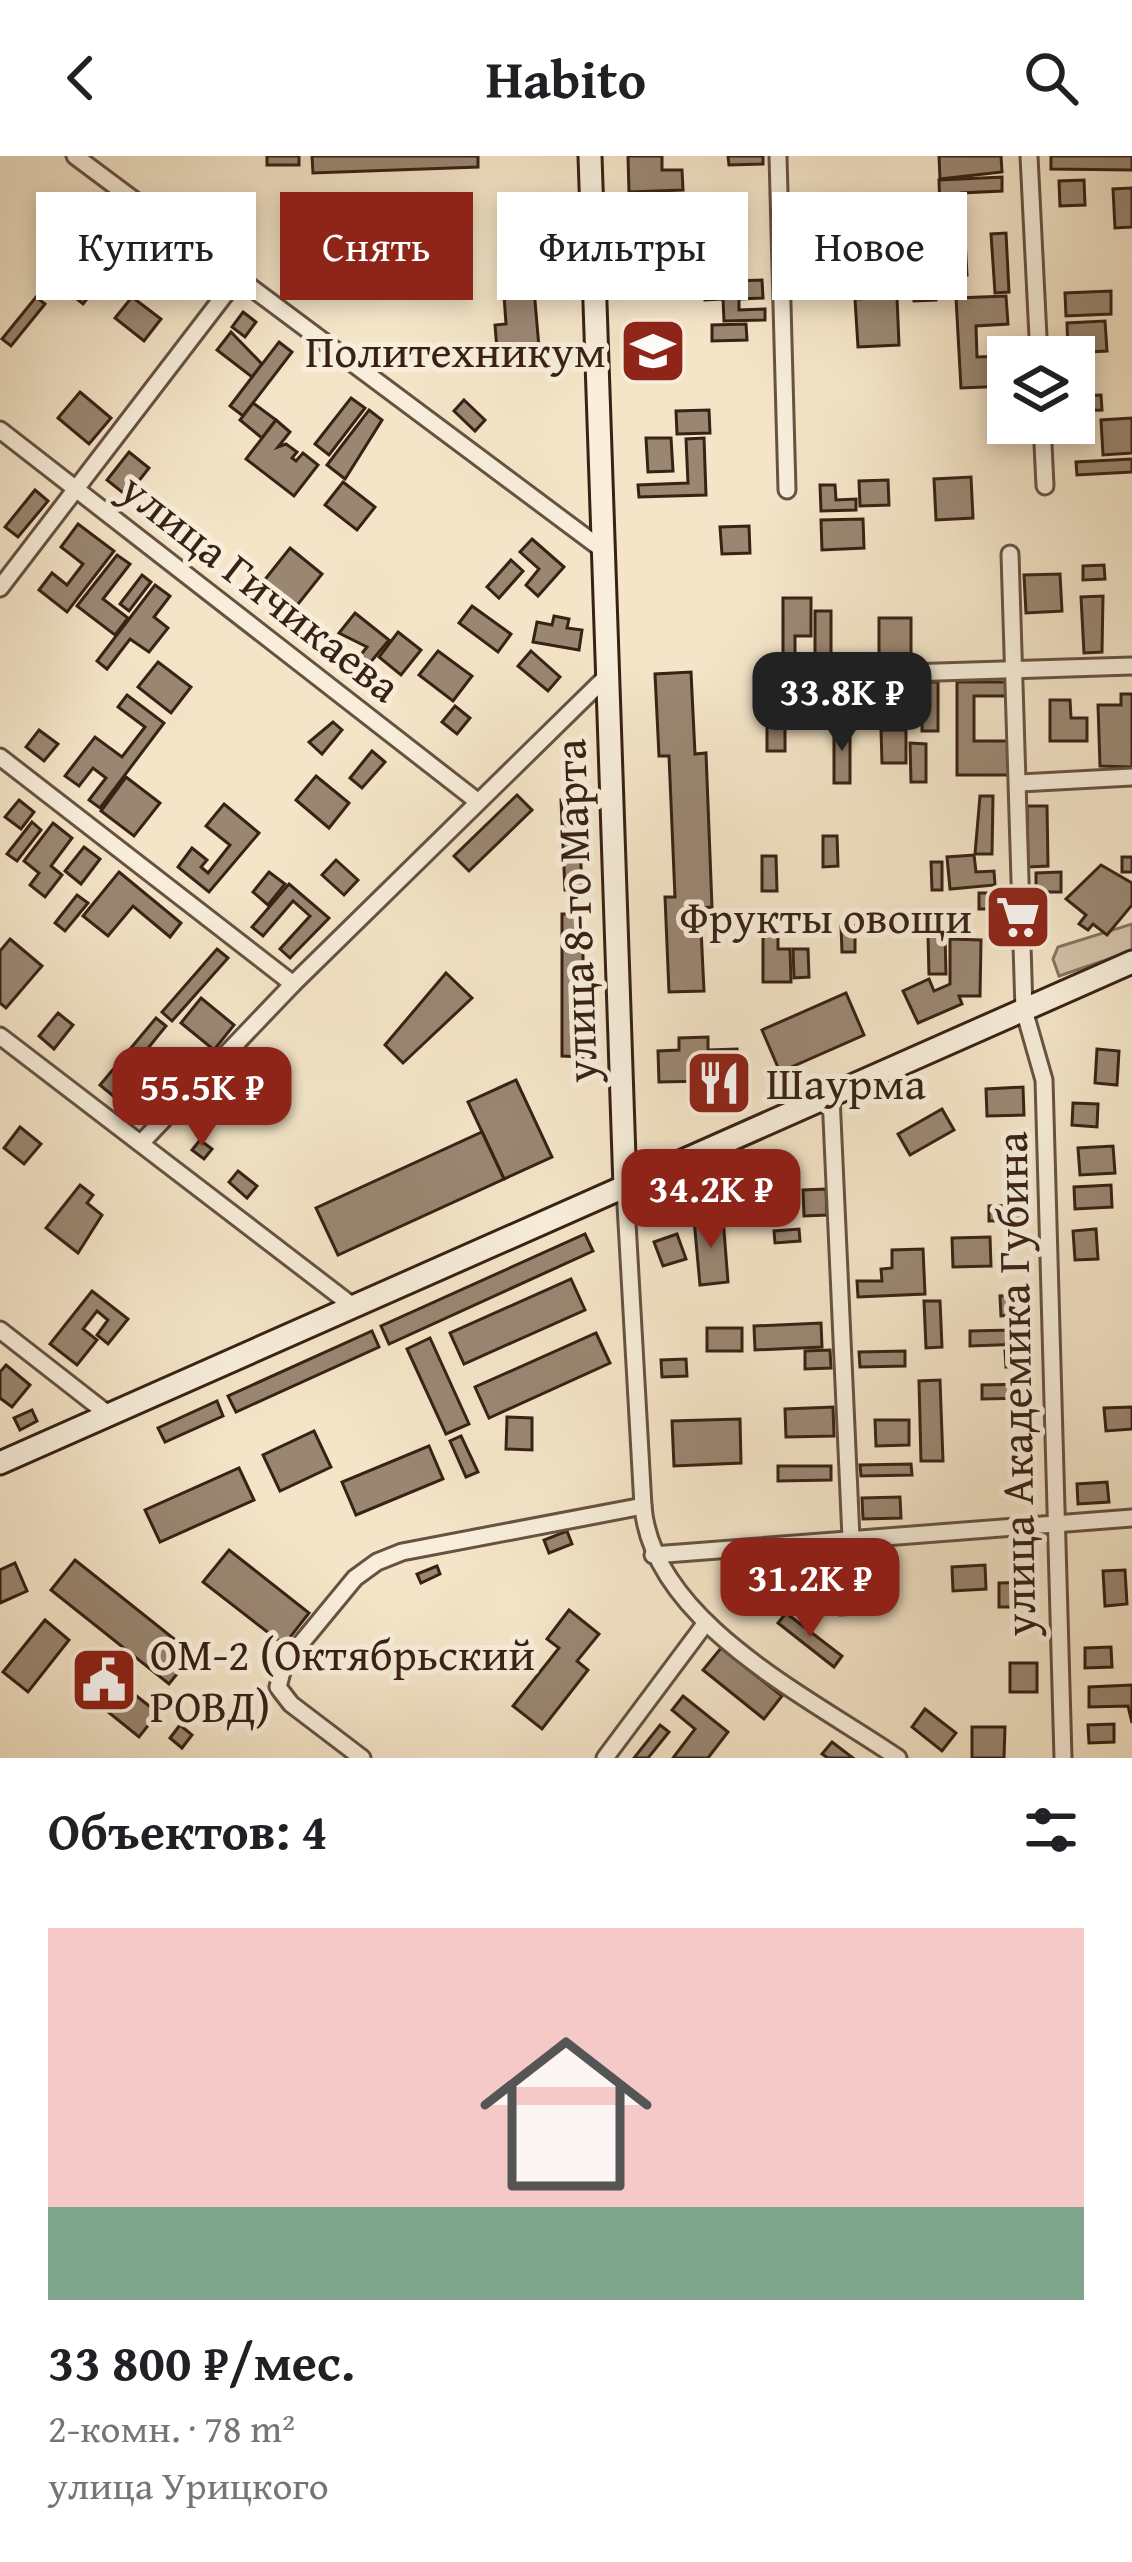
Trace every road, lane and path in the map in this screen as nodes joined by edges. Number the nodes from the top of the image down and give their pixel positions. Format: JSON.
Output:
{"nodes":[{"id":1,"x":75,"y":156,"type":"edge"},
{"id":2,"x":590,"y":156,"type":"edge"},
{"id":3,"x":778,"y":156,"type":"edge"},
{"id":4,"x":1029,"y":156,"type":"edge"},
{"id":5,"x":122,"y":192,"type":"edge"},
{"id":6,"x":256,"y":295,"type":"edge"},
{"id":7,"x":221,"y":300,"type":"edge"},
{"id":8,"x":1038,"y":336,"type":"edge"},
{"id":9,"x":0,"y":430,"type":"edge"},
{"id":10,"x":1043,"y":444,"type":"edge"},
{"id":11,"x":1045,"y":486,"type":"dead end"},
{"id":12,"x":77,"y":490,"type":"junction"},
{"id":13,"x":787,"y":490,"type":"dead end"},
{"id":14,"x":603,"y":550,"type":"junction"},
{"id":15,"x":1010,"y":554,"type":"dead end"},
{"id":16,"x":0,"y":588,"type":"edge"},
{"id":17,"x":1132,"y":666,"type":"edge"},
{"id":18,"x":1014,"y":672,"type":"junction"},
{"id":19,"x":606,"y":677,"type":"junction"},
{"id":20,"x":780,"y":677,"type":"dead end"},
{"id":21,"x":0,"y":757,"type":"edge"},
{"id":22,"x":1132,"y":777,"type":"edge"},
{"id":23,"x":1020,"y":783,"type":"junction"},
{"id":24,"x":477,"y":801,"type":"junction"},
{"id":25,"x":1132,"y":962,"type":"edge"},
{"id":26,"x":293,"y":984,"type":"junction"},
{"id":27,"x":1024,"y":1010,"type":"junction"},
{"id":28,"x":0,"y":1036,"type":"edge"},
{"id":29,"x":831,"y":1096,"type":"junction"},
{"id":30,"x":141,"y":1143,"type":"junction"},
{"id":31,"x":625,"y":1187,"type":"junction"},
{"id":32,"x":350,"y":1304,"type":"junction"},
{"id":33,"x":0,"y":1330,"type":"edge"},
{"id":34,"x":109,"y":1415,"type":"junction"},
{"id":35,"x":0,"y":1463,"type":"edge"},
{"id":36,"x":643,"y":1506,"type":"junction"},
{"id":37,"x":1132,"y":1518,"type":"edge"},
{"id":38,"x":1052,"y":1523,"type":"junction"},
{"id":39,"x":851,"y":1538,"type":"junction"},
{"id":40,"x":653,"y":1555,"type":"junction"},
{"id":41,"x":705,"y":1624,"type":"junction"},
{"id":42,"x":362,"y":1758,"type":"edge"},
{"id":43,"x":604,"y":1758,"type":"edge"},
{"id":44,"x":898,"y":1758,"type":"edge"},
{"id":45,"x":1063,"y":1758,"type":"edge"}],
"edges":[{"from":1,"to":5,"type":"street"},
{"from":2,"to":14,"type":"main road","name":"улица 8-го Марта"},
{"from":3,"to":13,"type":"street"},
{"from":4,"to":8,"type":"street"},
{"from":6,"to":14,"type":"street"},
{"from":7,"to":12,"type":"street"},
{"from":9,"to":12,"type":"street","name":"улица Гичикаева"},
{"from":10,"to":11,"type":"street"},
{"from":12,"to":16,"type":"street"},
{"from":12,"to":24,"type":"street","name":"улица Гичикаева"},
{"from":14,"to":19,"type":"main road","name":"улица 8-го Марта"},
{"from":15,"to":18,"type":"street","name":"улица Академика Губина"},
{"from":17,"to":18,"type":"street"},
{"from":18,"to":20,"type":"street"},
{"from":18,"to":23,"type":"street","name":"улица Академика Губина"},
{"from":19,"to":24,"type":"street"},
{"from":19,"to":31,"type":"main road","name":"улица 8-го Марта"},
{"from":21,"to":26,"type":"street"},
{"from":22,"to":23,"type":"street"},
{"from":23,"to":27,"type":"street","name":"улица Академика Губина"},
{"from":24,"to":26,"type":"street"},
{"from":25,"to":27,"type":"main road"},
{"from":26,"to":30,"type":"street"},
{"from":27,"to":29,"type":"main road"},
{"from":27,"to":38,"type":"street","name":"улица Академика Губина"},
{"from":28,"to":30,"type":"street"},
{"from":29,"to":31,"type":"main road"},
{"from":29,"to":39,"type":"street"},
{"from":30,"to":32,"type":"street"},
{"from":31,"to":32,"type":"main road"},
{"from":31,"to":36,"type":"street","name":"улица 8-го Марта"},
{"from":32,"to":34,"type":"main road"},
{"from":33,"to":34,"type":"street"},
{"from":34,"to":35,"type":"main road"},
{"from":36,"to":40,"type":"street","name":"улица 8-го Марта"},
{"from":36,"to":42,"type":"street"},
{"from":37,"to":38,"type":"street"},
{"from":38,"to":39,"type":"street"},
{"from":38,"to":45,"type":"street","name":"улица Академика Губина"},
{"from":39,"to":40,"type":"street"},
{"from":40,"to":41,"type":"street","name":"улица 8-го Марта"},
{"from":41,"to":43,"type":"street"},
{"from":41,"to":44,"type":"street","name":"улица 8-го Марта"}]}
